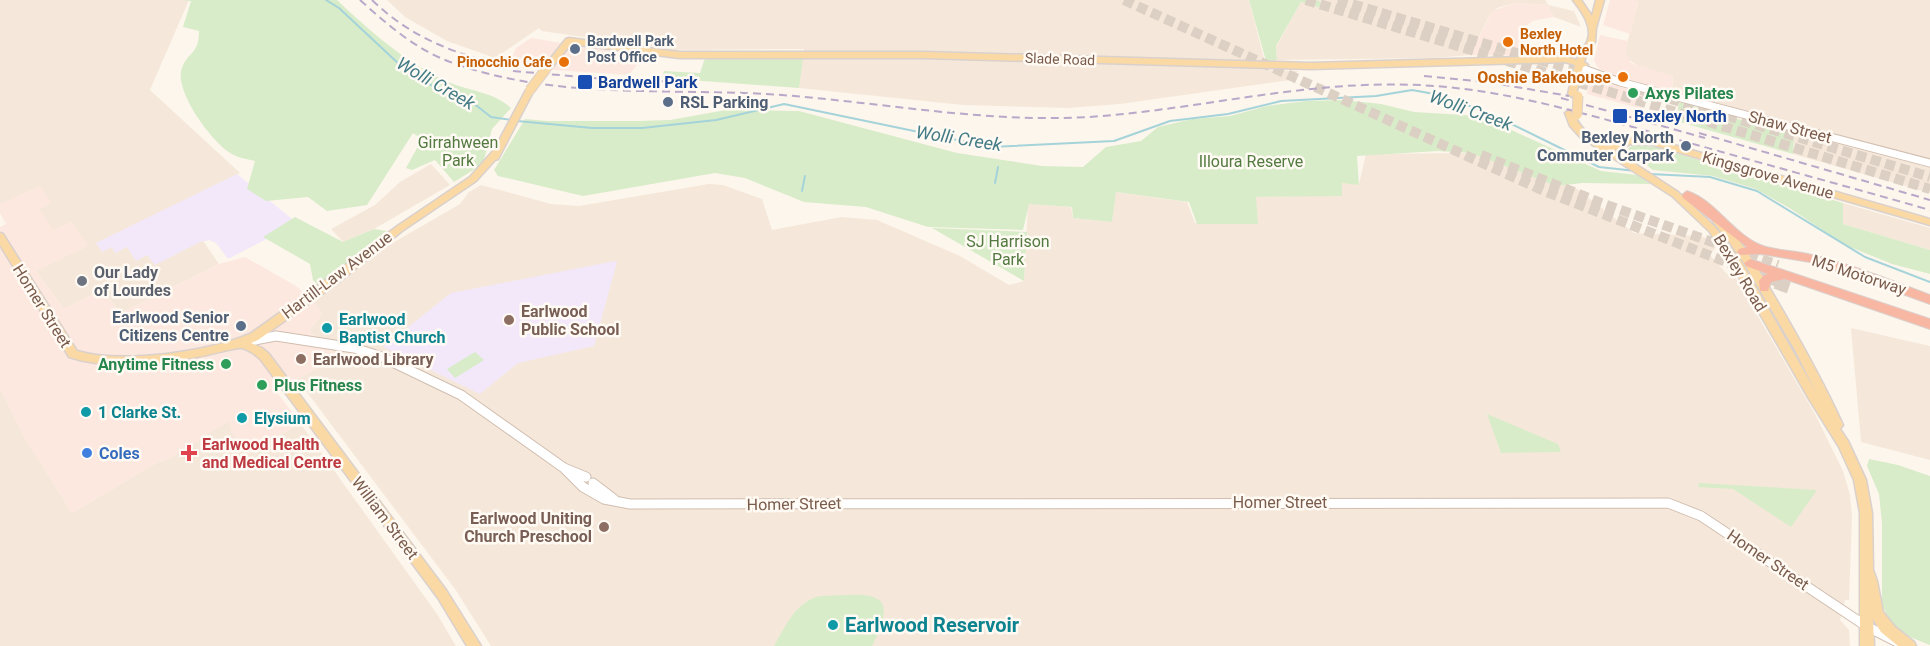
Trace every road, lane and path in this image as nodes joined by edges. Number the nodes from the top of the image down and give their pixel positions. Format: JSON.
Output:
{"nodes":[{"id":1,"x":1572,"y":0,"type":"edge"},
{"id":2,"x":1599,"y":1,"type":"edge"},
{"id":3,"x":1583,"y":7,"type":"edge"},
{"id":4,"x":1593,"y":27,"type":"junction"},
{"id":5,"x":569,"y":41,"type":"joint"},
{"id":6,"x":1587,"y":47,"type":"junction"},
{"id":7,"x":1582,"y":66,"type":"junction"},
{"id":8,"x":1609,"y":149,"type":"junction"},
{"id":9,"x":1930,"y":163,"type":"edge"},
{"id":10,"x":1638,"y":167,"type":"junction"},
{"id":11,"x":1687,"y":195,"type":"junction"},
{"id":12,"x":1930,"y":222,"type":"edge"},
{"id":13,"x":0,"y":237,"type":"edge"},
{"id":14,"x":1767,"y":251,"type":"junction"},
{"id":15,"x":1739,"y":258,"type":"junction"},
{"id":16,"x":1778,"y":265,"type":"tunnel mouth"},
{"id":17,"x":1807,"y":284,"type":"junction"},
{"id":18,"x":1790,"y":286,"type":"tunnel mouth"},
{"id":19,"x":1764,"y":288,"type":"junction"},
{"id":20,"x":1930,"y":300,"type":"edge"},
{"id":21,"x":1930,"y":316,"type":"edge"},
{"id":22,"x":1930,"y":324,"type":"edge"},
{"id":23,"x":1930,"y":332,"type":"edge"},
{"id":24,"x":243,"y":344,"type":"junction"},
{"id":25,"x":1843,"y":442,"type":"junction"},
{"id":26,"x":1866,"y":568,"type":"junction"},
{"id":27,"x":1866,"y":626,"type":"junction"},
{"id":28,"x":474,"y":646,"type":"edge"},
{"id":29,"x":1867,"y":646,"type":"edge"},
{"id":30,"x":1907,"y":646,"type":"edge"}],
"edges":[{"from":1,"to":3,"type":"main road","name":"Bexley Road"},
{"from":2,"to":3,"type":"main road"},
{"from":2,"to":4,"type":"main road"},
{"from":3,"to":4,"type":"main road","name":"Bexley Road"},
{"from":3,"to":6,"type":"main road","name":"Bexley Road"},
{"from":4,"to":6,"type":"main road","name":"Bexley Road"},
{"from":5,"to":7,"type":"main road","name":"Slade Road"},
{"from":5,"to":24,"type":"main road","name":"Hartill-Law Avenue","bridge":true},
{"from":6,"to":7,"type":"main road","name":"Bexley Road"},
{"from":7,"to":8,"type":"main road","name":"Bexley Road","bridge":true},
{"from":7,"to":9,"type":"street","name":"Shaw Street"},
{"from":8,"to":10,"type":"main road","name":"Bexley Road"},
{"from":8,"to":12,"type":"main road","name":"Kingsgrove Avenue"},
{"from":10,"to":11,"type":"main road","name":"Bexley Road"},
{"from":10,"to":15,"type":"main road","name":"Bexley Road"},
{"from":11,"to":14,"type":"highway"},
{"from":11,"to":15,"type":"main road","name":"Bexley Road"},
{"from":13,"to":24,"type":"main road","name":"Homer Street"},
{"from":14,"to":15,"type":"highway"},
{"from":14,"to":20,"type":"highway"},
{"from":15,"to":17,"type":"highway"},
{"from":15,"to":19,"type":"main road","name":"Bexley Road"},
{"from":15,"to":25,"type":"main road","name":"Bexley Road"},
{"from":16,"to":21,"type":"highway","name":"M5 Motorway"},
{"from":17,"to":19,"type":"highway"},
{"from":17,"to":22,"type":"highway"},
{"from":18,"to":23,"type":"highway","name":"M5 Motorway"},
{"from":19,"to":25,"type":"main road","name":"Bexley Road"},
{"from":24,"to":27,"type":"street","name":"Homer Street"},
{"from":24,"to":28,"type":"main road","name":"William Street"},
{"from":25,"to":26,"type":"main road","name":"Bexley Road"},
{"from":26,"to":27,"type":"main road","name":"Bexley Road"},
{"from":26,"to":30,"type":"main road"},
{"from":27,"to":29,"type":"main road","name":"Bexley Road"},
{"from":27,"to":30,"type":"street","name":"Homer Street"}]}
